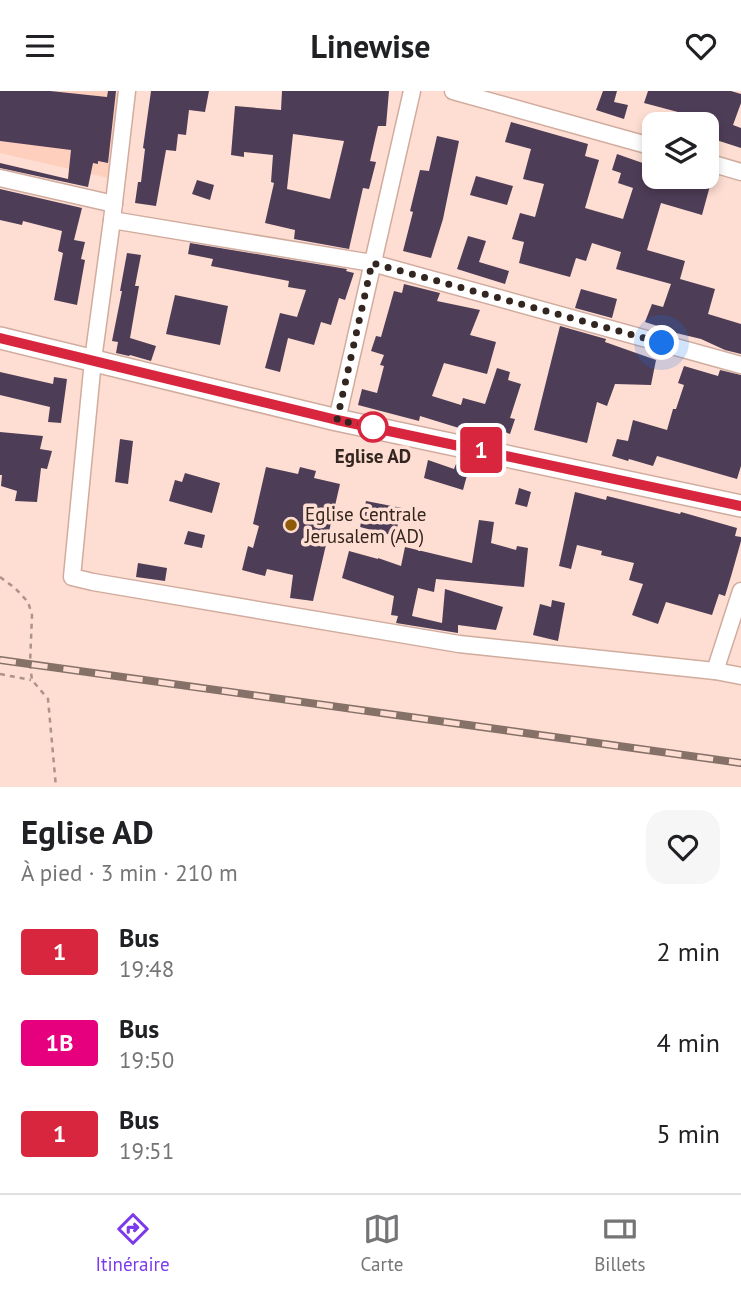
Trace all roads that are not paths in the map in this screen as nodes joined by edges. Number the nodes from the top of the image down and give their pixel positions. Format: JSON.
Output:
{"nodes":[{"id":1,"x":127,"y":91,"type":"edge"},
{"id":2,"x":412,"y":91,"type":"edge"},
{"id":3,"x":453,"y":91,"type":"edge"},
{"id":4,"x":642,"y":145,"type":"edge"},
{"id":5,"x":719,"y":166,"type":"edge"},
{"id":6,"x":741,"y":172,"type":"edge"},
{"id":7,"x":0,"y":178,"type":"edge"},
{"id":8,"x":113,"y":212,"type":"junction"},
{"id":9,"x":372,"y":263,"type":"junction"},
{"id":10,"x":0,"y":338,"type":"edge"},
{"id":11,"x":93,"y":360,"type":"junction"},
{"id":12,"x":741,"y":365,"type":"edge"},
{"id":13,"x":337,"y":420,"type":"junction"},
{"id":14,"x":741,"y":506,"type":"edge"},
{"id":15,"x":741,"y":591,"type":"edge"},
{"id":16,"x":715,"y":671,"type":"junction"},
{"id":17,"x":741,"y":676,"type":"edge"}],
"edges":[{"from":1,"to":8,"type":"street"},
{"from":2,"to":9,"type":"street"},
{"from":3,"to":4,"type":"street"},
{"from":5,"to":6,"type":"street"},
{"from":7,"to":8,"type":"street"},
{"from":8,"to":9,"type":"street"},
{"from":8,"to":11,"type":"street"},
{"from":9,"to":12,"type":"street"},
{"from":9,"to":13,"type":"street"},
{"from":10,"to":11,"type":"street"},
{"from":11,"to":13,"type":"street"},
{"from":11,"to":16,"type":"street"},
{"from":13,"to":14,"type":"street"},
{"from":15,"to":16,"type":"street"},
{"from":16,"to":17,"type":"street"}]}
